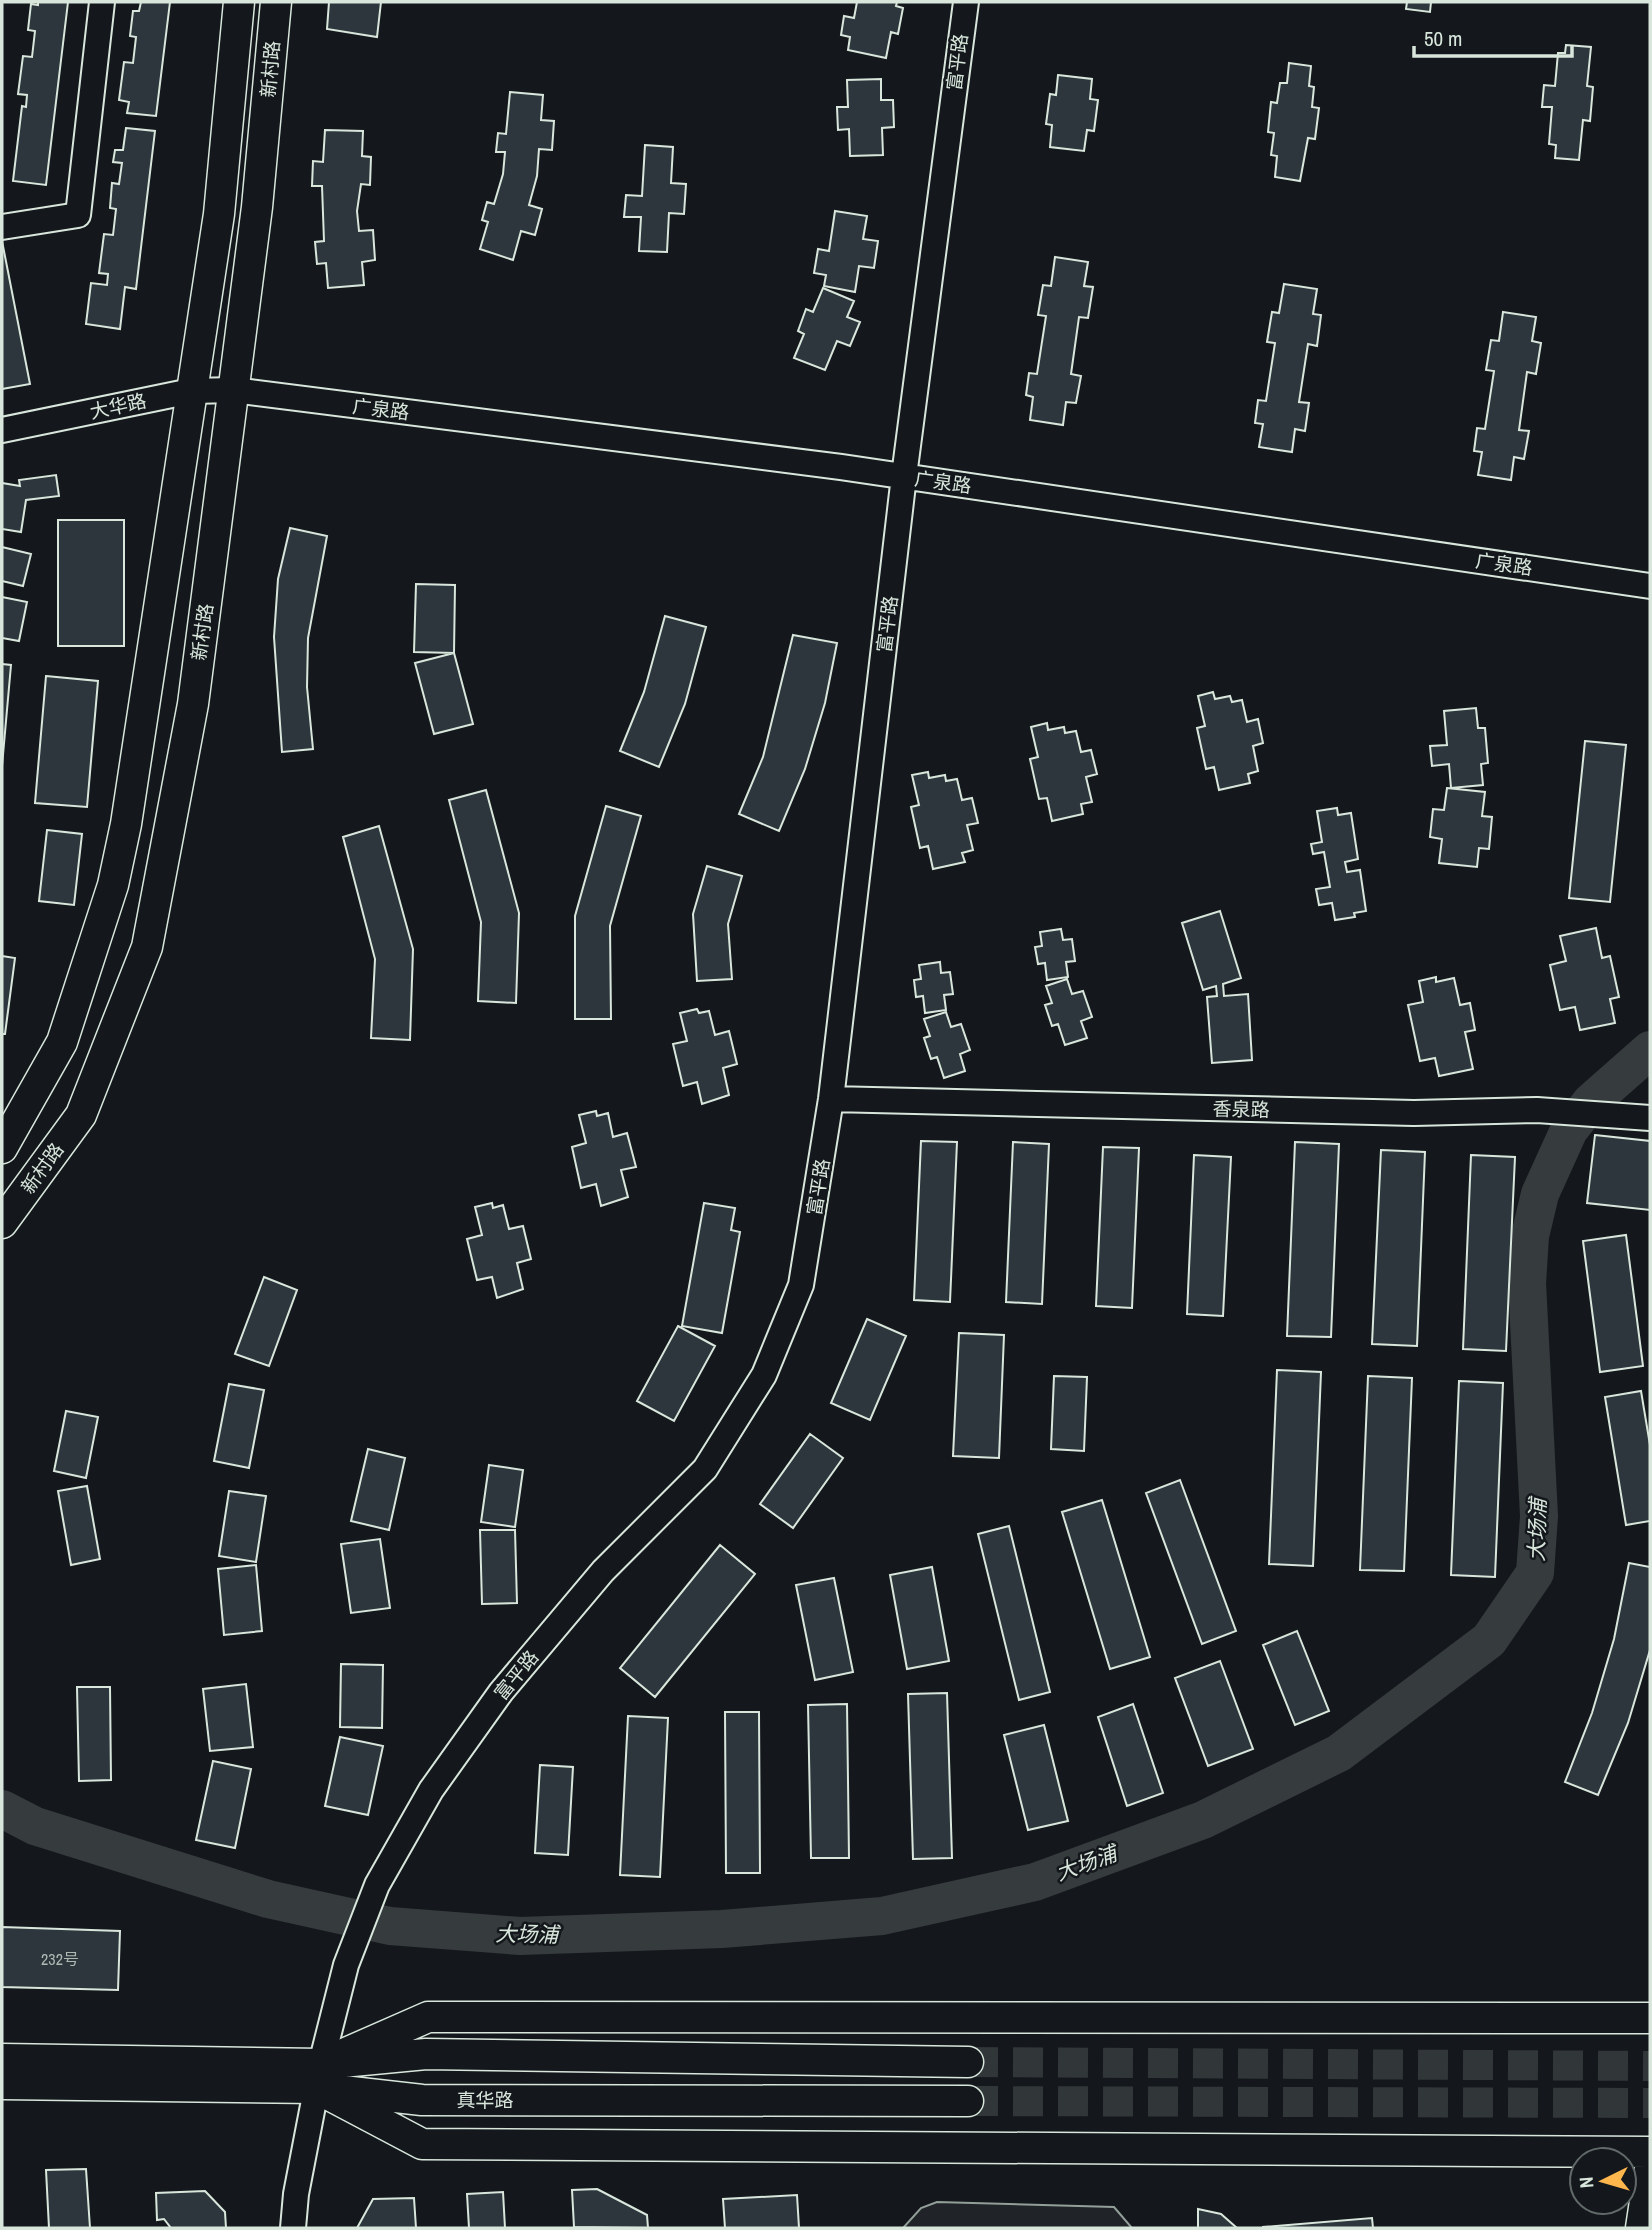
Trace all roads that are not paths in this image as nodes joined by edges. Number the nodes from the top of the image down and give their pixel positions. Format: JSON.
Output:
{"nodes":[{"id":1,"x":102,"y":2,"type":"edge"},
{"id":2,"x":239,"y":2,"type":"edge"},
{"id":3,"x":276,"y":2,"type":"edge"},
{"id":4,"x":966,"y":2,"type":"edge"},
{"id":5,"x":2,"y":227,"type":"edge"},
{"id":6,"x":234,"y":390,"type":"junction"},
{"id":7,"x":191,"y":391,"type":"junction"},
{"id":8,"x":2,"y":430,"type":"edge"},
{"id":9,"x":904,"y":476,"type":"junction"},
{"id":10,"x":1650,"y":586,"type":"edge"},
{"id":11,"x":831,"y":1099,"type":"junction"},
{"id":12,"x":1650,"y":1118,"type":"edge"},
{"id":13,"x":2,"y":1148,"type":"edge"},
{"id":14,"x":2,"y":1223,"type":"edge"},
{"id":15,"x":1650,"y":2018,"type":"edge"},
{"id":16,"x":2,"y":2059,"type":"edge"},
{"id":17,"x":968,"y":2063,"type":"tunnel mouth"},
{"id":18,"x":319,"y":2076,"type":"junction"},
{"id":19,"x":2,"y":2084,"type":"edge"},
{"id":20,"x":968,"y":2101,"type":"tunnel mouth"},
{"id":21,"x":1650,"y":2152,"type":"edge"},
{"id":22,"x":1650,"y":2168,"type":"edge"},
{"id":23,"x":293,"y":2228,"type":"edge"},
{"id":24,"x":1641,"y":2228,"type":"edge"}],
"edges":[{"from":1,"to":5,"type":"street"},
{"from":2,"to":7,"type":"main road","name":"新村路"},
{"from":3,"to":6,"type":"main road","name":"新村路"},
{"from":4,"to":9,"type":"street","name":"富平路"},
{"from":6,"to":7,"type":"street","name":"大华路"},
{"from":6,"to":9,"type":"street","name":"广泉路"},
{"from":6,"to":14,"type":"main road","name":"新村路"},
{"from":7,"to":8,"type":"street","name":"大华路"},
{"from":7,"to":13,"type":"main road","name":"新村路"},
{"from":9,"to":10,"type":"street","name":"广泉路"},
{"from":9,"to":11,"type":"street","name":"富平路"},
{"from":11,"to":12,"type":"street","name":"香泉路"},
{"from":11,"to":18,"type":"street","name":"富平路"},
{"from":15,"to":18,"type":"main road"},
{"from":16,"to":18,"type":"main road","name":"真华路"},
{"from":17,"to":18,"type":"main road","name":"真华路"},
{"from":18,"to":19,"type":"main road","name":"真华路"},
{"from":18,"to":20,"type":"main road","name":"真华路"},
{"from":18,"to":21,"type":"main road"},
{"from":18,"to":23,"type":"street","name":"富平路"},
{"from":22,"to":24,"type":"main road"}]}
